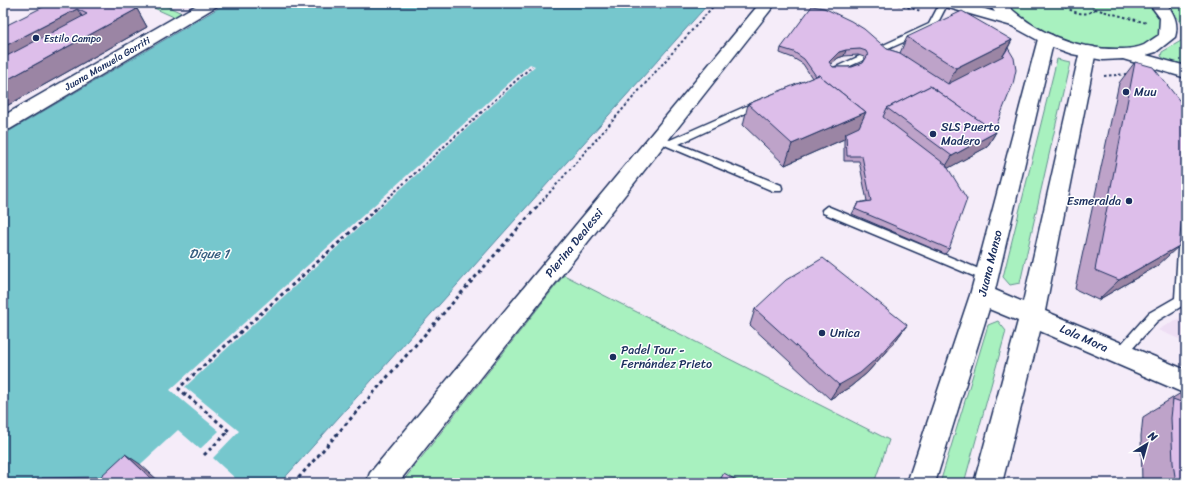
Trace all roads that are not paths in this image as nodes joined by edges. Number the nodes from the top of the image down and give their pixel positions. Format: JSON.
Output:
{"nodes":[{"id":1,"x":211,"y":3,"type":"edge"},
{"id":2,"x":768,"y":3,"type":"edge"},
{"id":3,"x":944,"y":3,"type":"edge"},
{"id":4,"x":948,"y":3,"type":"edge"},
{"id":5,"x":996,"y":3,"type":"edge"},
{"id":6,"x":1157,"y":3,"type":"edge"},
{"id":7,"x":1015,"y":22,"type":"junction"},
{"id":8,"x":1046,"y":39,"type":"junction"},
{"id":9,"x":1088,"y":51,"type":"junction"},
{"id":10,"x":1124,"y":54,"type":"junction"},
{"id":11,"x":1186,"y":72,"type":"edge"},
{"id":12,"x":815,"y":78,"type":"edge"},
{"id":13,"x":772,"y":97,"type":"edge"},
{"id":14,"x":3,"y":124,"type":"edge"},
{"id":15,"x":664,"y":141,"type":"junction"},
{"id":16,"x":777,"y":188,"type":"dead end"},
{"id":17,"x":1186,"y":203,"type":"edge"},
{"id":18,"x":826,"y":210,"type":"dead end"},
{"id":19,"x":984,"y":286,"type":"junction"},
{"id":20,"x":1184,"y":302,"type":"edge"},
{"id":21,"x":1032,"y":315,"type":"junction"},
{"id":22,"x":1120,"y":354,"type":"junction"},
{"id":23,"x":1186,"y":382,"type":"edge"},
{"id":24,"x":380,"y":483,"type":"edge"},
{"id":25,"x":921,"y":483,"type":"edge"},
{"id":26,"x":988,"y":483,"type":"edge"}],
"edges":[{"from":1,"to":14,"type":"street","name":"Juana Manuela Gorriti"},
{"from":2,"to":15,"type":"street","name":"Pierina Dealessi"},
{"from":3,"to":12,"type":"lane"},
{"from":4,"to":7,"type":"street"},
{"from":5,"to":7,"type":"street"},
{"from":6,"to":10,"type":"street"},
{"from":7,"to":8,"type":"street"},
{"from":8,"to":9,"type":"street"},
{"from":8,"to":19,"type":"street","name":"Juana Manso"},
{"from":9,"to":10,"type":"street"},
{"from":9,"to":21,"type":"street"},
{"from":10,"to":11,"type":"street"},
{"from":13,"to":15,"type":"lane"},
{"from":15,"to":16,"type":"lane"},
{"from":15,"to":24,"type":"street","name":"Pierina Dealessi"},
{"from":17,"to":20,"type":"lane"},
{"from":18,"to":19,"type":"lane"},
{"from":19,"to":21,"type":"street","name":"Lola Mora"},
{"from":19,"to":25,"type":"street","name":"Juana Manso"},
{"from":20,"to":22,"type":"lane"},
{"from":21,"to":22,"type":"street","name":"Lola Mora"},
{"from":21,"to":26,"type":"street"},
{"from":22,"to":23,"type":"street","name":"Lola Mora"}]}
